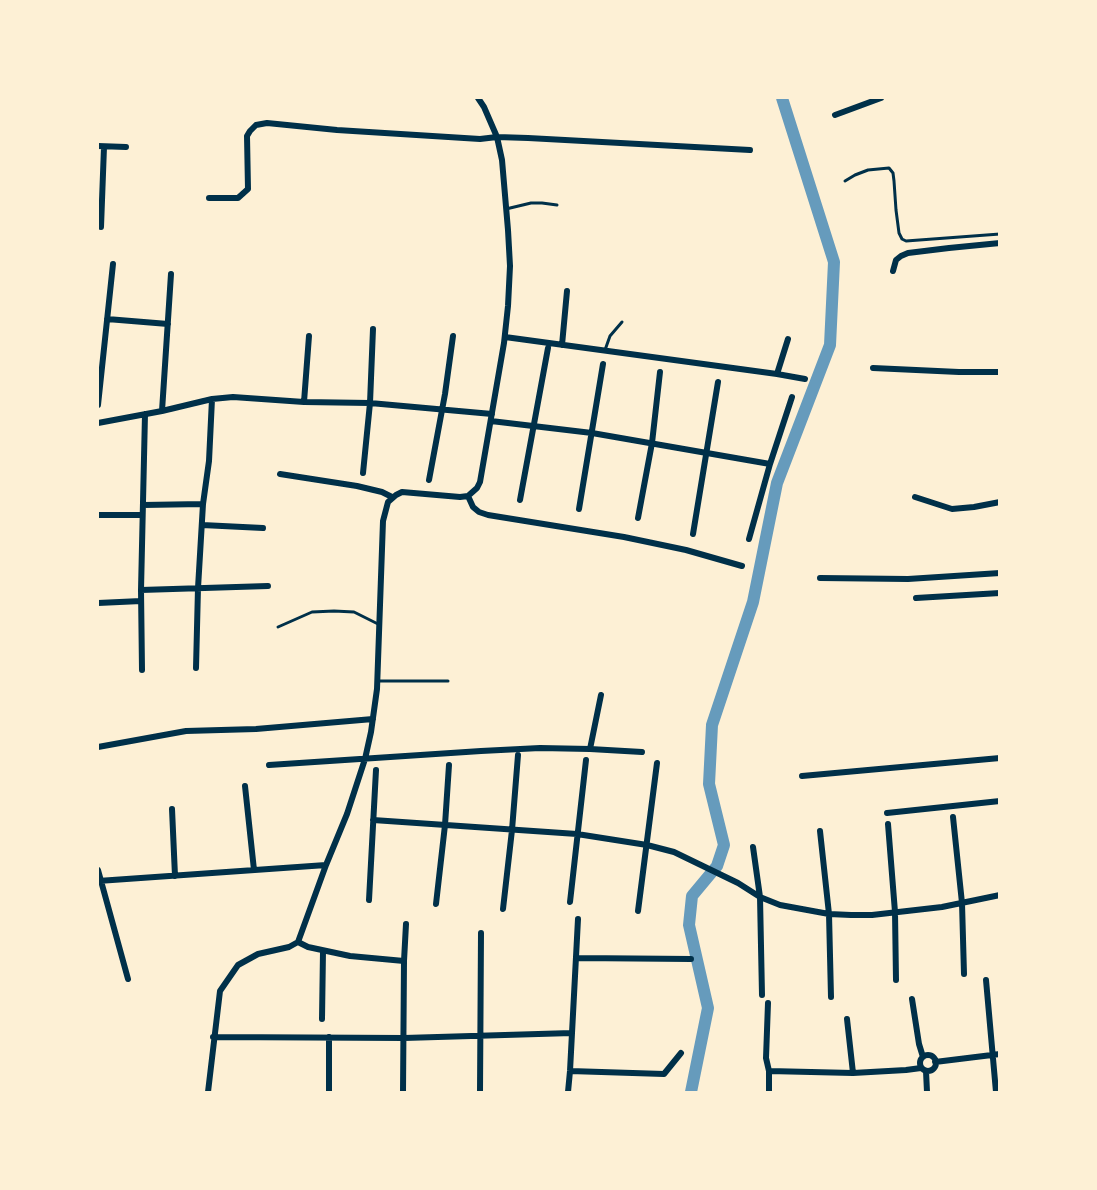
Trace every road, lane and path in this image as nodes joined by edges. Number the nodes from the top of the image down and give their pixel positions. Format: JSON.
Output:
{"nodes":[{"id":1,"x":478,"y":98,"type":"edge"},
{"id":2,"x":881,"y":98,"type":"edge"},
{"id":3,"x":835,"y":115,"type":"dead end"},
{"id":4,"x":496,"y":137,"type":"junction"},
{"id":5,"x":101,"y":146,"type":"edge"},
{"id":6,"x":126,"y":147,"type":"dead end"},
{"id":7,"x":750,"y":150,"type":"dead end"},
{"id":8,"x":845,"y":181,"type":"dead end"},
{"id":9,"x":209,"y":198,"type":"dead end"},
{"id":10,"x":557,"y":205,"type":"dead end"},
{"id":11,"x":506,"y":209,"type":"junction"},
{"id":12,"x":101,"y":227,"type":"dead end"},
{"id":13,"x":999,"y":234,"type":"edge"},
{"id":14,"x":999,"y":243,"type":"edge"},
{"id":15,"x":113,"y":264,"type":"dead end"},
{"id":16,"x":893,"y":271,"type":"dead end"},
{"id":17,"x":171,"y":274,"type":"dead end"},
{"id":18,"x":567,"y":291,"type":"dead end"},
{"id":19,"x":107,"y":322,"type":"junction"},
{"id":20,"x":622,"y":322,"type":"dead end"},
{"id":21,"x":168,"y":324,"type":"junction"},
{"id":22,"x":98,"y":326,"type":"edge"},
{"id":23,"x":373,"y":329,"type":"dead end"},
{"id":24,"x":309,"y":336,"type":"dead end"},
{"id":25,"x":453,"y":336,"type":"dead end"},
{"id":26,"x":505,"y":337,"type":"junction"},
{"id":27,"x":788,"y":339,"type":"dead end"},
{"id":28,"x":562,"y":345,"type":"junction"},
{"id":29,"x":548,"y":348,"type":"dead end"},
{"id":30,"x":604,"y":350,"type":"junction"},
{"id":31,"x":603,"y":364,"type":"dead end"},
{"id":32,"x":873,"y":368,"type":"dead end"},
{"id":33,"x":660,"y":372,"type":"dead end"},
{"id":34,"x":999,"y":372,"type":"edge"},
{"id":35,"x":777,"y":374,"type":"junction"},
{"id":36,"x":805,"y":379,"type":"dead end"},
{"id":37,"x":718,"y":382,"type":"dead end"},
{"id":38,"x":792,"y":397,"type":"dead end"},
{"id":39,"x":212,"y":399,"type":"junction"},
{"id":40,"x":303,"y":402,"type":"junction"},
{"id":41,"x":370,"y":403,"type":"junction"},
{"id":42,"x":98,"y":405,"type":"edge"},
{"id":43,"x":442,"y":410,"type":"junction"},
{"id":44,"x":162,"y":411,"type":"junction"},
{"id":45,"x":145,"y":414,"type":"junction"},
{"id":46,"x":491,"y":417,"type":"junction"},
{"id":47,"x":98,"y":423,"type":"edge"},
{"id":48,"x":533,"y":425,"type":"junction"},
{"id":49,"x":592,"y":433,"type":"junction"},
{"id":50,"x":652,"y":443,"type":"junction"},
{"id":51,"x":706,"y":453,"type":"junction"},
{"id":52,"x":770,"y":464,"type":"junction"},
{"id":53,"x":363,"y":473,"type":"dead end"},
{"id":54,"x":280,"y":474,"type":"dead end"},
{"id":55,"x":429,"y":480,"type":"dead end"},
{"id":56,"x":468,"y":496,"type":"junction"},
{"id":57,"x":915,"y":497,"type":"dead end"},
{"id":58,"x":392,"y":498,"type":"junction"},
{"id":59,"x":520,"y":500,"type":"dead end"},
{"id":60,"x":999,"y":502,"type":"edge"},
{"id":61,"x":203,"y":504,"type":"junction"},
{"id":62,"x":143,"y":505,"type":"junction"},
{"id":63,"x":579,"y":509,"type":"dead end"},
{"id":64,"x":98,"y":515,"type":"edge"},
{"id":65,"x":142,"y":515,"type":"junction"},
{"id":66,"x":638,"y":518,"type":"dead end"},
{"id":67,"x":202,"y":525,"type":"junction"},
{"id":68,"x":263,"y":528,"type":"dead end"},
{"id":69,"x":693,"y":534,"type":"dead end"},
{"id":70,"x":749,"y":539,"type":"dead end"},
{"id":71,"x":742,"y":566,"type":"dead end"},
{"id":72,"x":999,"y":573,"type":"edge"},
{"id":73,"x":820,"y":578,"type":"dead end"},
{"id":74,"x":268,"y":586,"type":"dead end"},
{"id":75,"x":198,"y":588,"type":"junction"},
{"id":76,"x":141,"y":590,"type":"junction"},
{"id":77,"x":999,"y":593,"type":"edge"},
{"id":78,"x":916,"y":598,"type":"dead end"},
{"id":79,"x":141,"y":601,"type":"junction"},
{"id":80,"x":98,"y":603,"type":"edge"},
{"id":81,"x":379,"y":625,"type":"junction"},
{"id":82,"x":278,"y":627,"type":"dead end"},
{"id":83,"x":196,"y":668,"type":"dead end"},
{"id":84,"x":142,"y":670,"type":"dead end"},
{"id":85,"x":377,"y":681,"type":"junction"},
{"id":86,"x":448,"y":681,"type":"dead end"},
{"id":87,"x":601,"y":695,"type":"dead end"},
{"id":88,"x":373,"y":719,"type":"junction"},
{"id":89,"x":98,"y":747,"type":"edge"},
{"id":90,"x":590,"y":748,"type":"junction"},
{"id":91,"x":642,"y":752,"type":"dead end"},
{"id":92,"x":518,"y":755,"type":"dead end"},
{"id":93,"x":999,"y":758,"type":"edge"},
{"id":94,"x":365,"y":759,"type":"junction"},
{"id":95,"x":586,"y":760,"type":"dead end"},
{"id":96,"x":657,"y":763,"type":"dead end"},
{"id":97,"x":269,"y":765,"type":"dead end"},
{"id":98,"x":449,"y":765,"type":"dead end"},
{"id":99,"x":376,"y":770,"type":"dead end"},
{"id":100,"x":802,"y":776,"type":"dead end"},
{"id":101,"x":245,"y":786,"type":"dead end"},
{"id":102,"x":999,"y":801,"type":"edge"},
{"id":103,"x":172,"y":809,"type":"dead end"},
{"id":104,"x":887,"y":813,"type":"dead end"},
{"id":105,"x":953,"y":817,"type":"dead end"},
{"id":106,"x":373,"y":820,"type":"junction"},
{"id":107,"x":888,"y":824,"type":"dead end"},
{"id":108,"x":445,"y":825,"type":"junction"},
{"id":109,"x":512,"y":830,"type":"junction"},
{"id":110,"x":820,"y":831,"type":"dead end"},
{"id":111,"x":578,"y":834,"type":"junction"},
{"id":112,"x":647,"y":845,"type":"junction"},
{"id":113,"x":753,"y":847,"type":"dead end"},
{"id":114,"x":326,"y":866,"type":"junction"},
{"id":115,"x":98,"y":870,"type":"edge"},
{"id":116,"x":254,"y":870,"type":"junction"},
{"id":117,"x":175,"y":876,"type":"junction"},
{"id":118,"x":99,"y":881,"type":"edge"},
{"id":119,"x":999,"y":895,"type":"edge"},
{"id":120,"x":760,"y":897,"type":"junction"},
{"id":121,"x":369,"y":900,"type":"dead end"},
{"id":122,"x":570,"y":902,"type":"dead end"},
{"id":123,"x":962,"y":903,"type":"junction"},
{"id":124,"x":436,"y":904,"type":"dead end"},
{"id":125,"x":503,"y":909,"type":"dead end"},
{"id":126,"x":638,"y":911,"type":"dead end"},
{"id":127,"x":895,"y":912,"type":"junction"},
{"id":128,"x":829,"y":914,"type":"junction"},
{"id":129,"x":578,"y":919,"type":"dead end"},
{"id":130,"x":406,"y":924,"type":"dead end"},
{"id":131,"x":481,"y":933,"type":"dead end"},
{"id":132,"x":298,"y":942,"type":"junction"},
{"id":133,"x":323,"y":951,"type":"junction"},
{"id":134,"x":577,"y":958,"type":"junction"},
{"id":135,"x":691,"y":959,"type":"dead end"},
{"id":136,"x":404,"y":961,"type":"junction"},
{"id":137,"x":964,"y":974,"type":"dead end"},
{"id":138,"x":129,"y":979,"type":"dead end"},
{"id":139,"x":896,"y":980,"type":"dead end"},
{"id":140,"x":986,"y":980,"type":"dead end"},
{"id":141,"x":762,"y":995,"type":"dead end"},
{"id":142,"x":831,"y":997,"type":"dead end"},
{"id":143,"x":912,"y":999,"type":"dead end"},
{"id":144,"x":768,"y":1003,"type":"dead end"},
{"id":145,"x":322,"y":1019,"type":"dead end"},
{"id":146,"x":847,"y":1019,"type":"dead end"},
{"id":147,"x":572,"y":1033,"type":"junction"},
{"id":148,"x":213,"y":1037,"type":"junction"},
{"id":149,"x":329,"y":1037,"type":"junction"},
{"id":150,"x":481,"y":1037,"type":"junction"},
{"id":151,"x":404,"y":1038,"type":"junction"},
{"id":152,"x":681,"y":1053,"type":"dead end"},
{"id":153,"x":996,"y":1055,"type":"edge"},
{"id":154,"x":923,"y":1057,"type":"junction"},
{"id":155,"x":935,"y":1062,"type":"junction"},
{"id":156,"x":923,"y":1070,"type":"junction"},
{"id":157,"x":570,"y":1071,"type":"junction"},
{"id":158,"x":769,"y":1071,"type":"junction"},
{"id":159,"x":853,"y":1073,"type":"junction"},
{"id":160,"x":208,"y":1092,"type":"edge"},
{"id":161,"x":329,"y":1092,"type":"edge"},
{"id":162,"x":403,"y":1092,"type":"edge"},
{"id":163,"x":480,"y":1092,"type":"edge"},
{"id":164,"x":568,"y":1092,"type":"edge"},
{"id":165,"x":769,"y":1092,"type":"edge"},
{"id":166,"x":927,"y":1092,"type":"edge"},
{"id":167,"x":996,"y":1092,"type":"edge"}],
"edges":[{"from":1,"to":4,"type":"street"},
{"from":2,"to":3,"type":"street"},
{"from":4,"to":7,"type":"street"},
{"from":4,"to":9,"type":"street"},
{"from":4,"to":11,"type":"street"},
{"from":5,"to":6,"type":"street"},
{"from":5,"to":12,"type":"street"},
{"from":8,"to":13,"type":"lane"},
{"from":10,"to":11,"type":"lane"},
{"from":11,"to":26,"type":"street"},
{"from":14,"to":16,"type":"street"},
{"from":15,"to":19,"type":"street"},
{"from":17,"to":21,"type":"street"},
{"from":18,"to":28,"type":"street"},
{"from":19,"to":21,"type":"street"},
{"from":19,"to":22,"type":"street"},
{"from":19,"to":42,"type":"street"},
{"from":20,"to":30,"type":"lane"},
{"from":21,"to":44,"type":"street"},
{"from":23,"to":41,"type":"street"},
{"from":24,"to":40,"type":"street"},
{"from":25,"to":43,"type":"street"},
{"from":26,"to":28,"type":"street"},
{"from":26,"to":46,"type":"street"},
{"from":27,"to":35,"type":"street"},
{"from":28,"to":30,"type":"street"},
{"from":29,"to":48,"type":"street"},
{"from":30,"to":35,"type":"street"},
{"from":31,"to":49,"type":"street"},
{"from":32,"to":34,"type":"street"},
{"from":33,"to":50,"type":"street"},
{"from":35,"to":36,"type":"street"},
{"from":37,"to":51,"type":"street"},
{"from":38,"to":52,"type":"street"},
{"from":39,"to":40,"type":"street"},
{"from":39,"to":44,"type":"street"},
{"from":39,"to":61,"type":"street"},
{"from":40,"to":41,"type":"street"},
{"from":41,"to":43,"type":"street"},
{"from":41,"to":53,"type":"street"},
{"from":43,"to":46,"type":"street"},
{"from":43,"to":55,"type":"street"},
{"from":44,"to":45,"type":"street"},
{"from":45,"to":47,"type":"street"},
{"from":45,"to":62,"type":"street"},
{"from":46,"to":48,"type":"street"},
{"from":46,"to":56,"type":"street"},
{"from":48,"to":49,"type":"street"},
{"from":48,"to":59,"type":"street"},
{"from":49,"to":50,"type":"street"},
{"from":49,"to":63,"type":"street"},
{"from":50,"to":51,"type":"street"},
{"from":50,"to":66,"type":"street"},
{"from":51,"to":52,"type":"street"},
{"from":51,"to":69,"type":"street"},
{"from":52,"to":70,"type":"street"},
{"from":54,"to":58,"type":"street"},
{"from":56,"to":58,"type":"street"},
{"from":56,"to":71,"type":"street"},
{"from":57,"to":60,"type":"street"},
{"from":58,"to":81,"type":"street"},
{"from":61,"to":62,"type":"street"},
{"from":61,"to":67,"type":"street"},
{"from":62,"to":65,"type":"street"},
{"from":64,"to":65,"type":"street"},
{"from":65,"to":76,"type":"street"},
{"from":67,"to":68,"type":"street"},
{"from":67,"to":75,"type":"street"},
{"from":72,"to":73,"type":"street"},
{"from":74,"to":75,"type":"street"},
{"from":75,"to":76,"type":"street"},
{"from":75,"to":83,"type":"street"},
{"from":76,"to":79,"type":"street"},
{"from":77,"to":78,"type":"street"},
{"from":79,"to":80,"type":"street"},
{"from":79,"to":84,"type":"street"},
{"from":81,"to":82,"type":"lane"},
{"from":81,"to":85,"type":"street"},
{"from":85,"to":86,"type":"lane"},
{"from":85,"to":88,"type":"street"},
{"from":87,"to":90,"type":"street"},
{"from":88,"to":89,"type":"street"},
{"from":88,"to":94,"type":"street"},
{"from":90,"to":91,"type":"street"},
{"from":90,"to":94,"type":"street"},
{"from":92,"to":109,"type":"street"},
{"from":93,"to":100,"type":"street"},
{"from":94,"to":97,"type":"street"},
{"from":94,"to":114,"type":"street"},
{"from":95,"to":111,"type":"street"},
{"from":96,"to":112,"type":"street"},
{"from":98,"to":108,"type":"street"},
{"from":99,"to":106,"type":"street"},
{"from":101,"to":116,"type":"street"},
{"from":102,"to":104,"type":"street"},
{"from":103,"to":117,"type":"street"},
{"from":105,"to":123,"type":"street"},
{"from":106,"to":108,"type":"street"},
{"from":106,"to":121,"type":"street"},
{"from":107,"to":127,"type":"street"},
{"from":108,"to":109,"type":"street"},
{"from":108,"to":124,"type":"street"},
{"from":109,"to":111,"type":"street"},
{"from":109,"to":125,"type":"street"},
{"from":110,"to":128,"type":"street"},
{"from":111,"to":112,"type":"street"},
{"from":111,"to":122,"type":"street"},
{"from":112,"to":120,"type":"street"},
{"from":112,"to":126,"type":"street"},
{"from":113,"to":120,"type":"street"},
{"from":114,"to":116,"type":"street"},
{"from":114,"to":132,"type":"street"},
{"from":115,"to":118,"type":"street"},
{"from":116,"to":117,"type":"street"},
{"from":117,"to":118,"type":"street"},
{"from":118,"to":138,"type":"street"},
{"from":119,"to":123,"type":"street"},
{"from":120,"to":128,"type":"street"},
{"from":120,"to":141,"type":"street"},
{"from":123,"to":127,"type":"street"},
{"from":123,"to":137,"type":"street"},
{"from":127,"to":128,"type":"street"},
{"from":127,"to":139,"type":"street"},
{"from":128,"to":142,"type":"street"},
{"from":129,"to":134,"type":"street"},
{"from":130,"to":136,"type":"street"},
{"from":131,"to":150,"type":"street"},
{"from":132,"to":133,"type":"street"},
{"from":132,"to":148,"type":"street"},
{"from":133,"to":136,"type":"street"},
{"from":133,"to":145,"type":"street"},
{"from":134,"to":135,"type":"street"},
{"from":134,"to":147,"type":"street"},
{"from":136,"to":151,"type":"street"},
{"from":140,"to":153,"type":"street"},
{"from":143,"to":154,"type":"street"},
{"from":144,"to":158,"type":"street"},
{"from":146,"to":159,"type":"street"},
{"from":147,"to":150,"type":"street"},
{"from":147,"to":157,"type":"street"},
{"from":148,"to":149,"type":"street"},
{"from":148,"to":160,"type":"street"},
{"from":149,"to":151,"type":"street"},
{"from":149,"to":161,"type":"street"},
{"from":150,"to":151,"type":"street"},
{"from":150,"to":163,"type":"street"},
{"from":151,"to":162,"type":"street"},
{"from":152,"to":157,"type":"street"},
{"from":153,"to":155,"type":"street"},
{"from":153,"to":167,"type":"street"},
{"from":154,"to":155,"type":"street"},
{"from":154,"to":156,"type":"street"},
{"from":155,"to":156,"type":"street"},
{"from":156,"to":159,"type":"street"},
{"from":156,"to":166,"type":"street"},
{"from":157,"to":164,"type":"street"},
{"from":158,"to":159,"type":"street"},
{"from":158,"to":165,"type":"street"}]}
